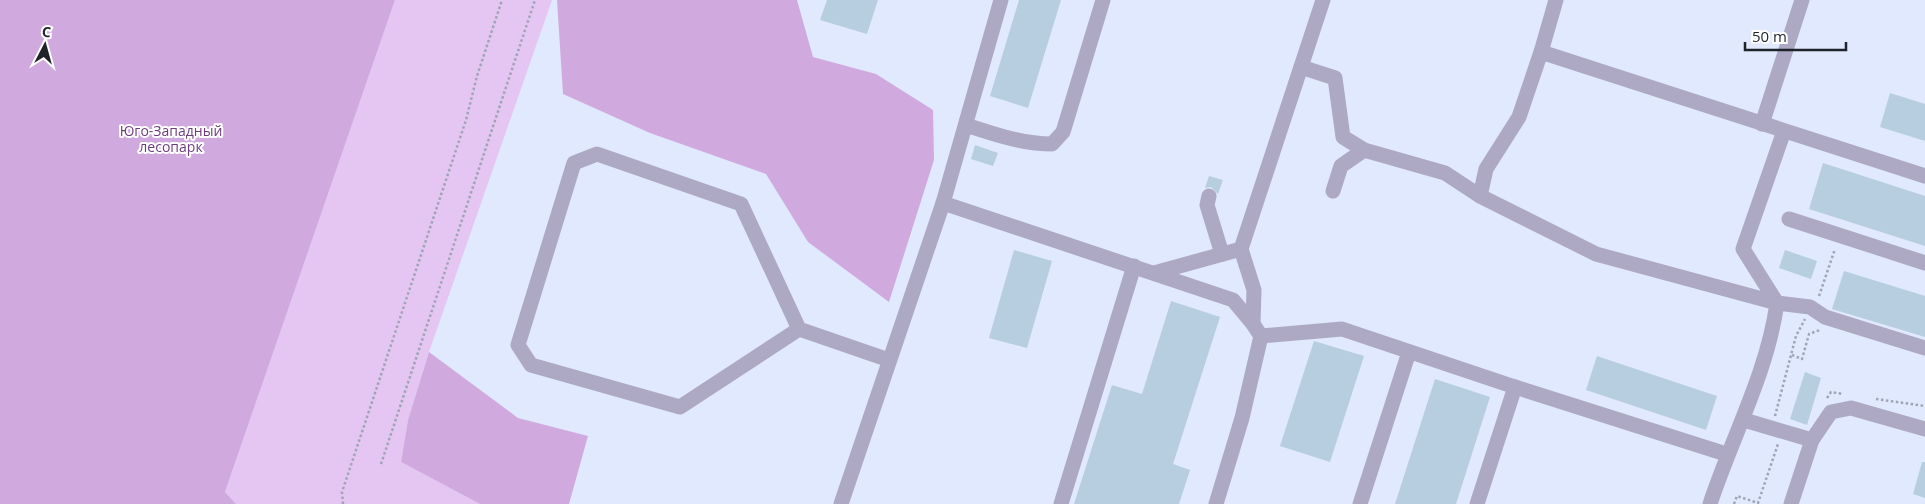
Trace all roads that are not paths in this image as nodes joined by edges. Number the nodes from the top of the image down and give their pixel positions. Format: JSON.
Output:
{"nodes":[{"id":1,"x":1002,"y":0,"type":"edge"},
{"id":2,"x":1103,"y":0,"type":"edge"},
{"id":3,"x":1323,"y":0,"type":"edge"},
{"id":4,"x":1556,"y":0,"type":"edge"},
{"id":5,"x":1802,"y":0,"type":"edge"},
{"id":6,"x":1541,"y":52,"type":"junction"},
{"id":7,"x":1301,"y":67,"type":"junction"},
{"id":8,"x":1762,"y":124,"type":"junction"},
{"id":9,"x":966,"y":125,"type":"junction"},
{"id":10,"x":1784,"y":131,"type":"junction"},
{"id":11,"x":1364,"y":150,"type":"junction"},
{"id":12,"x":1925,"y":176,"type":"edge"},
{"id":13,"x":1333,"y":191,"type":"dead end"},
{"id":14,"x":1209,"y":196,"type":"dead end"},
{"id":15,"x":1480,"y":196,"type":"junction"},
{"id":16,"x":943,"y":203,"type":"junction"},
{"id":17,"x":1789,"y":219,"type":"dead end"},
{"id":18,"x":1241,"y":249,"type":"junction"},
{"id":19,"x":1222,"y":254,"type":"junction"},
{"id":20,"x":1925,"y":263,"type":"edge"},
{"id":21,"x":1134,"y":266,"type":"junction"},
{"id":22,"x":1154,"y":273,"type":"junction"},
{"id":23,"x":1778,"y":303,"type":"junction"},
{"id":24,"x":799,"y":329,"type":"junction"},
{"id":25,"x":1257,"y":330,"type":"junction"},
{"id":26,"x":1925,"y":348,"type":"edge"},
{"id":27,"x":1409,"y":352,"type":"junction"},
{"id":28,"x":890,"y":360,"type":"junction"},
{"id":29,"x":1515,"y":387,"type":"junction"},
{"id":30,"x":1744,"y":420,"type":"junction"},
{"id":31,"x":1925,"y":429,"type":"edge"},
{"id":32,"x":1812,"y":440,"type":"junction"},
{"id":33,"x":1726,"y":454,"type":"junction"},
{"id":34,"x":841,"y":504,"type":"edge"},
{"id":35,"x":1061,"y":504,"type":"edge"},
{"id":36,"x":1216,"y":504,"type":"edge"},
{"id":37,"x":1360,"y":504,"type":"edge"},
{"id":38,"x":1477,"y":504,"type":"edge"},
{"id":39,"x":1710,"y":504,"type":"edge"},
{"id":40,"x":1791,"y":504,"type":"edge"}],
"edges":[{"from":1,"to":9,"type":"street"},
{"from":2,"to":9,"type":"street"},
{"from":3,"to":7,"type":"street"},
{"from":4,"to":6,"type":"street"},
{"from":5,"to":8,"type":"street"},
{"from":6,"to":8,"type":"street"},
{"from":6,"to":15,"type":"street"},
{"from":7,"to":11,"type":"street"},
{"from":7,"to":18,"type":"street"},
{"from":8,"to":10,"type":"street"},
{"from":9,"to":16,"type":"street"},
{"from":10,"to":12,"type":"street"},
{"from":10,"to":23,"type":"street"},
{"from":11,"to":13,"type":"street"},
{"from":11,"to":15,"type":"street"},
{"from":14,"to":19,"type":"street"},
{"from":15,"to":23,"type":"street"},
{"from":16,"to":21,"type":"street"},
{"from":16,"to":28,"type":"street"},
{"from":17,"to":20,"type":"street"},
{"from":18,"to":19,"type":"street"},
{"from":18,"to":25,"type":"street"},
{"from":19,"to":22,"type":"street"},
{"from":21,"to":22,"type":"street"},
{"from":21,"to":35,"type":"street"},
{"from":22,"to":25,"type":"street"},
{"from":23,"to":26,"type":"street"},
{"from":23,"to":30,"type":"street"},
{"from":24,"to":24,"type":"street"},
{"from":24,"to":28,"type":"street"},
{"from":25,"to":27,"type":"street"},
{"from":25,"to":36,"type":"street"},
{"from":27,"to":29,"type":"street"},
{"from":27,"to":37,"type":"street"},
{"from":28,"to":34,"type":"street"},
{"from":29,"to":33,"type":"street"},
{"from":29,"to":38,"type":"street"},
{"from":30,"to":32,"type":"street"},
{"from":30,"to":33,"type":"street"},
{"from":31,"to":32,"type":"street"},
{"from":32,"to":40,"type":"street"},
{"from":33,"to":39,"type":"street"}]}
